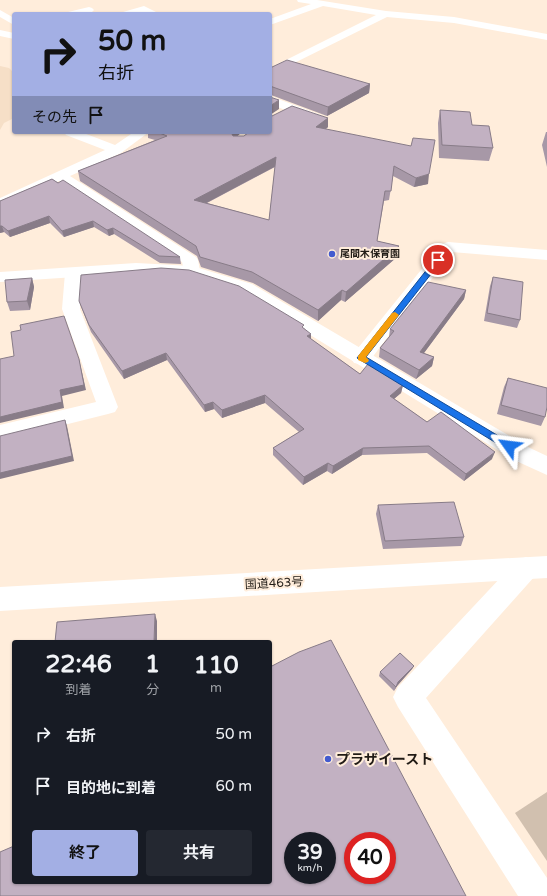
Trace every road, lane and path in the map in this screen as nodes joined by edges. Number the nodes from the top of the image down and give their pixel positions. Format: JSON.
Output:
{"nodes":[{"id":1,"x":301,"y":0,"type":"edge"},
{"id":2,"x":326,"y":2,"type":"edge"},
{"id":3,"x":133,"y":12,"type":"edge"},
{"id":4,"x":151,"y":12,"type":"edge"},
{"id":5,"x":0,"y":13,"type":"edge"},
{"id":6,"x":386,"y":14,"type":"junction"},
{"id":7,"x":12,"y":21,"type":"edge"},
{"id":8,"x":272,"y":21,"type":"edge"},
{"id":9,"x":0,"y":33,"type":"edge"},
{"id":10,"x":12,"y":36,"type":"edge"},
{"id":11,"x":547,"y":37,"type":"edge"},
{"id":12,"x":272,"y":71,"type":"edge"},
{"id":13,"x":272,"y":102,"type":"edge"},
{"id":14,"x":327,"y":122,"type":"edge"},
{"id":15,"x":75,"y":134,"type":"edge"},
{"id":16,"x":140,"y":134,"type":"edge"},
{"id":17,"x":116,"y":150,"type":"junction"},
{"id":18,"x":61,"y":176,"type":"junction"},
{"id":19,"x":0,"y":203,"type":"edge"},
{"id":20,"x":547,"y":255,"type":"edge"},
{"id":21,"x":192,"y":271,"type":"junction"},
{"id":22,"x":73,"y":272,"type":"junction"},
{"id":23,"x":0,"y":278,"type":"edge"},
{"id":24,"x":361,"y":358,"type":"junction"},
{"id":25,"x":0,"y":434,"type":"edge"},
{"id":26,"x":547,"y":466,"type":"edge"},
{"id":27,"x":536,"y":568,"type":"edge"},
{"id":28,"x":0,"y":599,"type":"edge"},
{"id":29,"x":538,"y":896,"type":"edge"}],
"edges":[{"from":1,"to":2,"type":"main road"},
{"from":2,"to":6,"type":"main road"},
{"from":2,"to":8,"type":"main road"},
{"from":3,"to":4,"type":"main road"},
{"from":5,"to":7,"type":"main road"},
{"from":6,"to":11,"type":"main road"},
{"from":6,"to":12,"type":"main road"},
{"from":9,"to":10,"type":"main road"},
{"from":13,"to":14,"type":"main road"},
{"from":15,"to":17,"type":"main road"},
{"from":16,"to":17,"type":"main road"},
{"from":17,"to":18,"type":"main road"},
{"from":18,"to":19,"type":"main road"},
{"from":18,"to":21,"type":"main road"},
{"from":20,"to":24,"type":"main road"},
{"from":21,"to":22,"type":"main road"},
{"from":21,"to":24,"type":"main road"},
{"from":22,"to":23,"type":"main road"},
{"from":22,"to":25,"type":"main road"},
{"from":24,"to":26,"type":"main road"},
{"from":27,"to":28,"type":"main road","name":"国道463号"},
{"from":27,"to":29,"type":"main road"}]}
